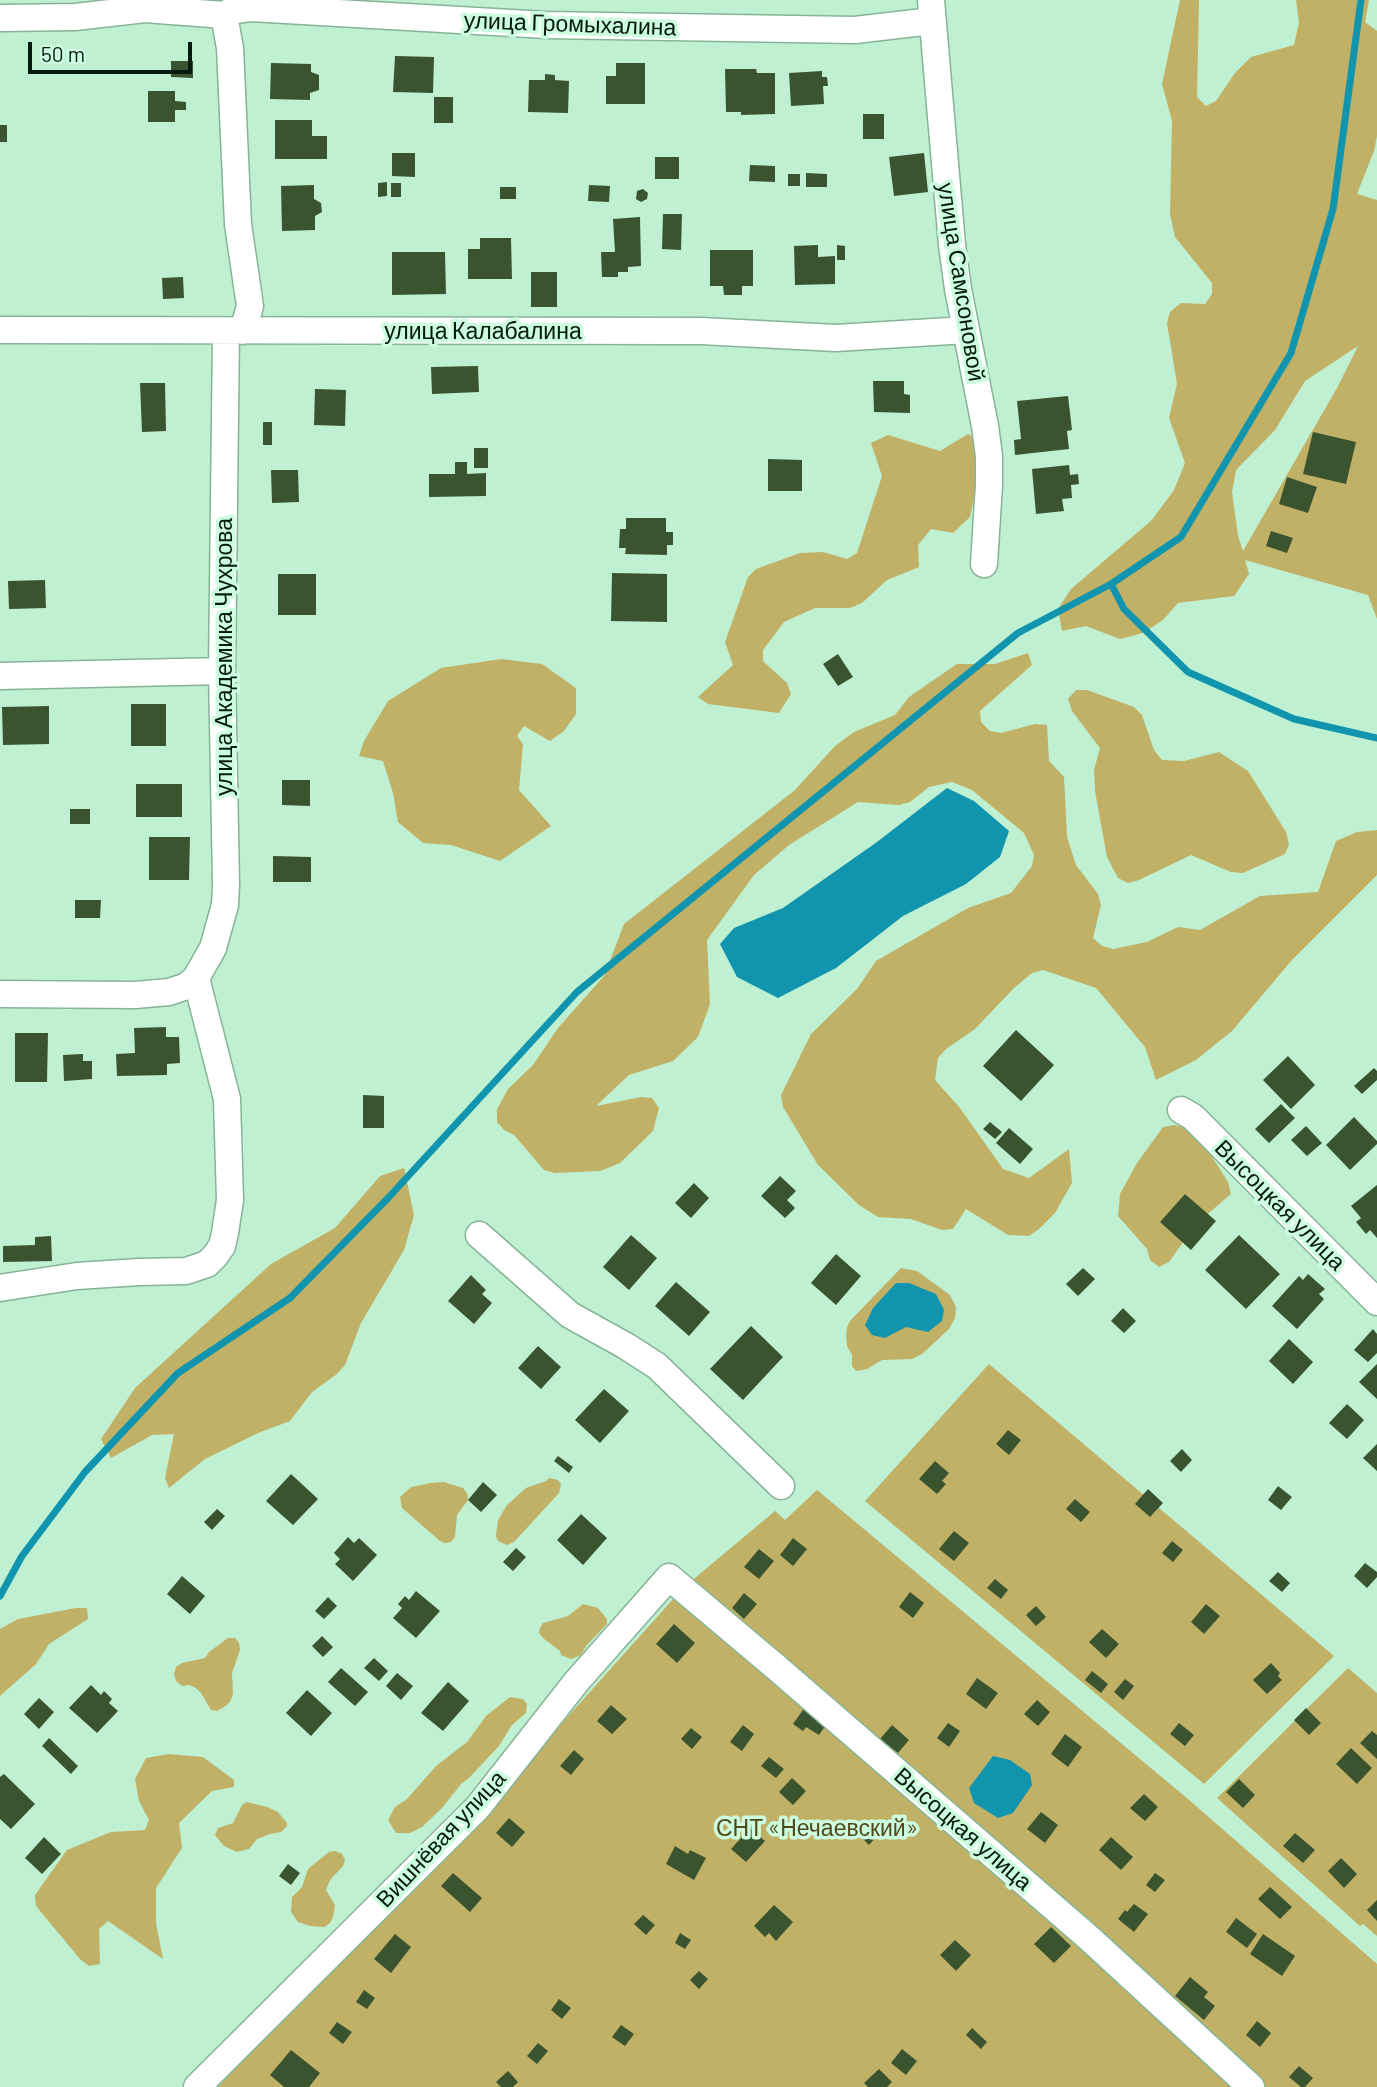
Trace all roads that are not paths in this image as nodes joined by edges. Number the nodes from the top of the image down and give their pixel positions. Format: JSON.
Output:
{"nodes":[{"id":1,"x":931,"y":10,"type":"edge"},
{"id":2,"x":223,"y":15,"type":"junction"},
{"id":3,"x":0,"y":18,"type":"edge"},
{"id":4,"x":0,"y":330,"type":"edge"},
{"id":5,"x":966,"y":330,"type":"junction"},
{"id":6,"x":234,"y":331,"type":"junction"},
{"id":7,"x":984,"y":564,"type":"dead end"},
{"id":8,"x":222,"y":671,"type":"junction"},
{"id":9,"x":0,"y":676,"type":"edge"},
{"id":10,"x":196,"y":978,"type":"junction"},
{"id":11,"x":0,"y":994,"type":"edge"},
{"id":12,"x":1181,"y":1110,"type":"dead end"},
{"id":13,"x":479,"y":1235,"type":"dead end"},
{"id":14,"x":0,"y":1288,"type":"edge"},
{"id":15,"x":1377,"y":1302,"type":"edge"},
{"id":16,"x":781,"y":1486,"type":"dead end"},
{"id":17,"x":669,"y":1577,"type":"joint"},
{"id":18,"x":197,"y":2087,"type":"edge"},
{"id":19,"x":1251,"y":2087,"type":"edge"}],
"edges":[{"from":1,"to":2,"type":"street","name":"улица Громыхалина"},
{"from":1,"to":5,"type":"street","name":"улица Самсоновой"},
{"from":2,"to":3,"type":"street","name":"улица Громыхалина"},
{"from":2,"to":6,"type":"street","name":"улица Академика Чухрова"},
{"from":4,"to":6,"type":"street","name":"улица Калабалина"},
{"from":5,"to":6,"type":"street","name":"улица Калабалина"},
{"from":5,"to":7,"type":"street","name":"улица Самсоновой"},
{"from":6,"to":8,"type":"street","name":"улица Академика Чухрова"},
{"from":8,"to":9,"type":"street"},
{"from":8,"to":10,"type":"street","name":"улица Академика Чухрова"},
{"from":10,"to":11,"type":"street"},
{"from":10,"to":14,"type":"street"},
{"from":12,"to":15,"type":"street","name":"Высоцкая улица"},
{"from":13,"to":16,"type":"street"},
{"from":17,"to":18,"type":"street","name":"Вишнёвая улица"},
{"from":17,"to":19,"type":"street","name":"Высоцкая улица"}]}
